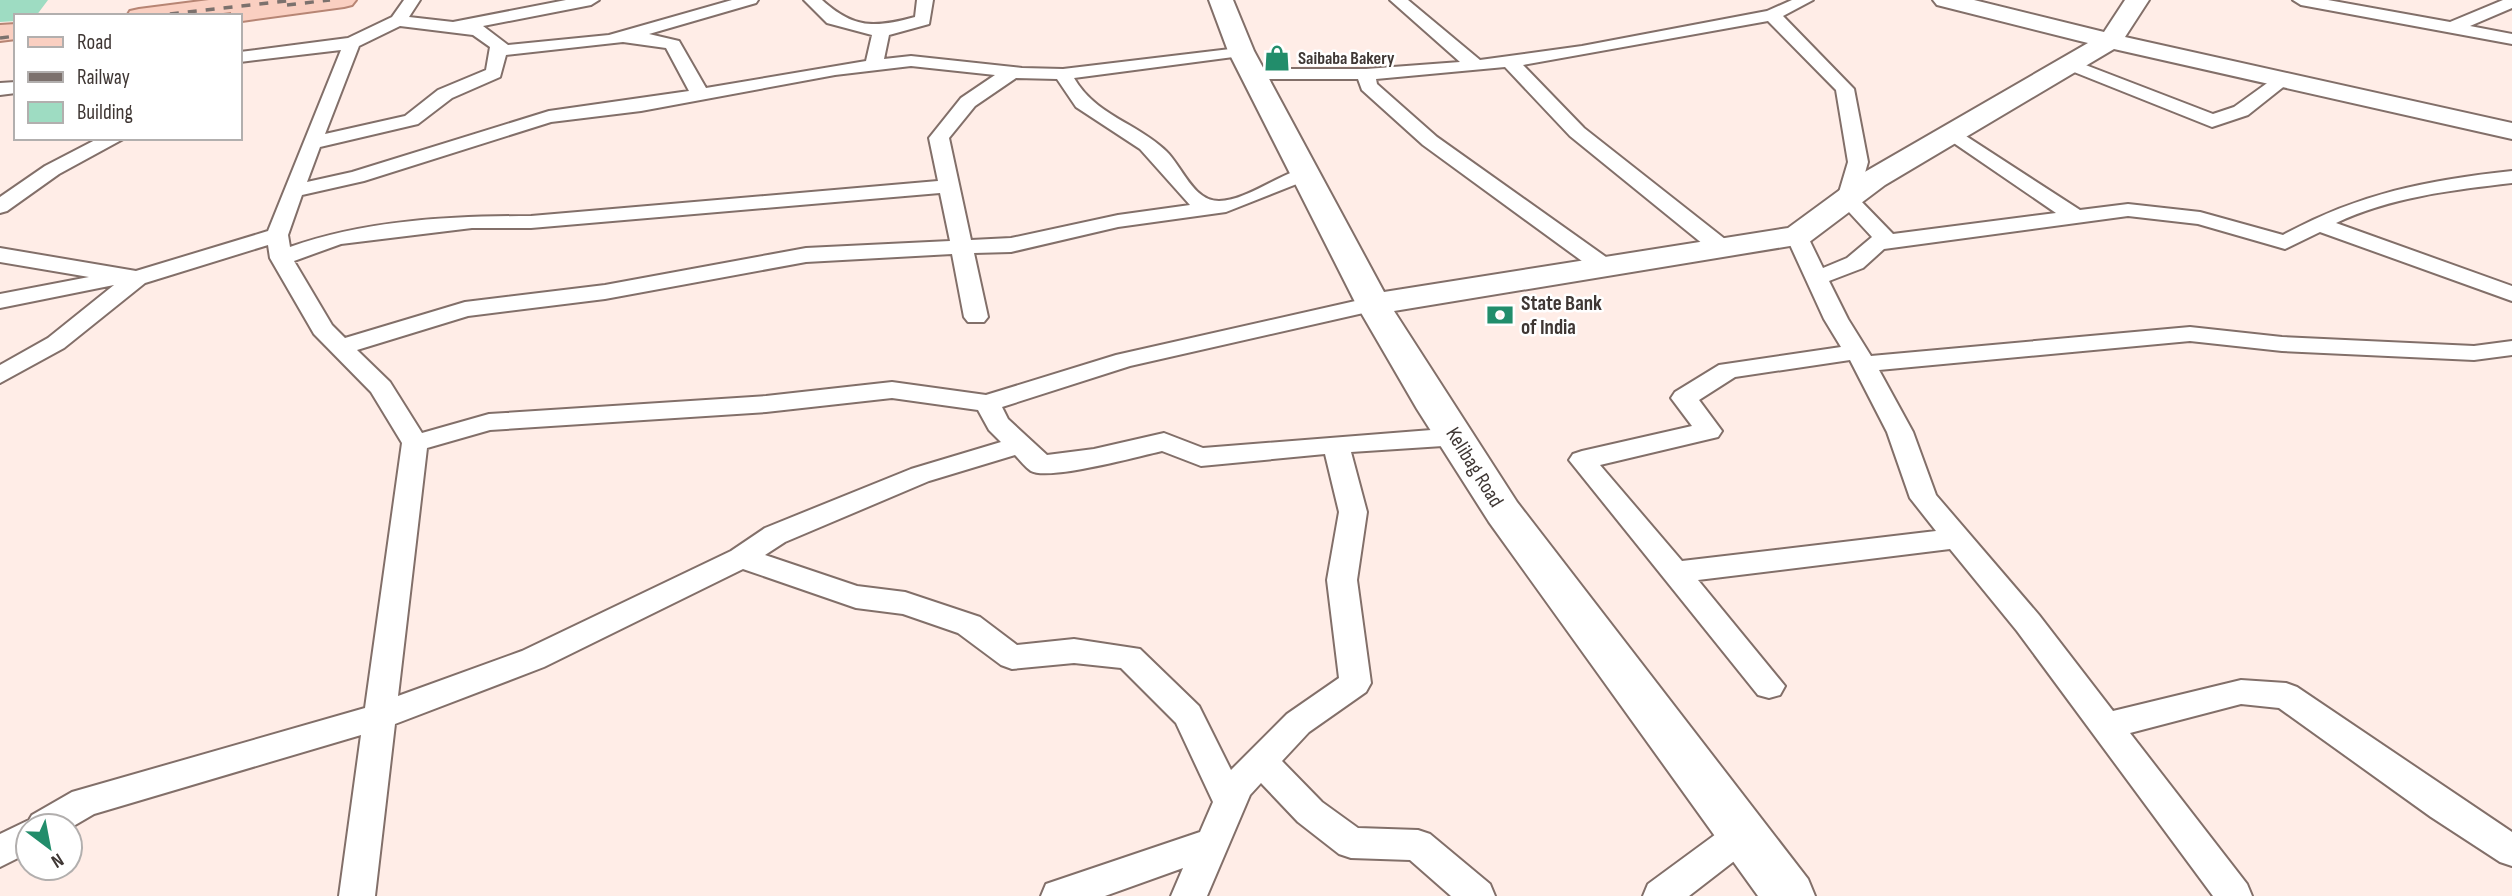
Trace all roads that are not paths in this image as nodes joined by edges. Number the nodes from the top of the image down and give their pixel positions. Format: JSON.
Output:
{"nodes":[{"id":1,"x":268,"y":0,"type":"edge"},
{"id":2,"x":344,"y":0,"type":"edge"},
{"id":3,"x":412,"y":0,"type":"edge"},
{"id":4,"x":590,"y":0,"type":"edge"},
{"id":5,"x":750,"y":0,"type":"edge"},
{"id":6,"x":812,"y":0,"type":"edge"},
{"id":7,"x":925,"y":0,"type":"edge"},
{"id":8,"x":1222,"y":0,"type":"edge"},
{"id":9,"x":1398,"y":0,"type":"edge"},
{"id":10,"x":1805,"y":0,"type":"edge"},
{"id":11,"x":1945,"y":0,"type":"edge"},
{"id":12,"x":2137,"y":0,"type":"edge"},
{"id":13,"x":2314,"y":1,"type":"edge"},
{"id":14,"x":2512,"y":2,"type":"edge"},
{"id":15,"x":155,"y":14,"type":"edge"},
{"id":16,"x":238,"y":14,"type":"edge"},
{"id":17,"x":1772,"y":15,"type":"junction"},
{"id":18,"x":398,"y":21,"type":"junction"},
{"id":19,"x":456,"y":26,"type":"junction"},
{"id":20,"x":2451,"y":28,"type":"junction"},
{"id":21,"x":881,"y":32,"type":"junction"},
{"id":22,"x":610,"y":40,"type":"junction"},
{"id":23,"x":2512,"y":40,"type":"edge"},
{"id":24,"x":2110,"y":41,"type":"junction"},
{"id":25,"x":352,"y":43,"type":"junction"},
{"id":26,"x":498,"y":51,"type":"junction"},
{"id":27,"x":242,"y":57,"type":"edge"},
{"id":28,"x":1509,"y":61,"type":"junction"},
{"id":29,"x":1247,"y":63,"type":"junction"},
{"id":30,"x":2070,"y":64,"type":"junction"},
{"id":31,"x":874,"y":65,"type":"junction"},
{"id":32,"x":1476,"y":66,"type":"junction"},
{"id":33,"x":1012,"y":72,"type":"junction"},
{"id":34,"x":1063,"y":74,"type":"junction"},
{"id":35,"x":1366,"y":74,"type":"junction"},
{"id":36,"x":2283,"y":80,"type":"junction"},
{"id":37,"x":700,"y":94,"type":"junction"},
{"id":38,"x":2512,"y":131,"type":"edge"},
{"id":39,"x":1952,"y":133,"type":"junction"},
{"id":40,"x":111,"y":140,"type":"edge"},
{"id":41,"x":312,"y":143,"type":"junction"},
{"id":42,"x":1305,"y":174,"type":"junction"},
{"id":43,"x":2512,"y":177,"type":"edge"},
{"id":44,"x":949,"y":186,"type":"junction"},
{"id":45,"x":293,"y":191,"type":"junction"},
{"id":46,"x":1847,"y":200,"type":"junction"},
{"id":47,"x":0,"y":207,"type":"edge"},
{"id":48,"x":1221,"y":208,"type":"junction"},
{"id":49,"x":2076,"y":217,"type":"junction"},
{"id":50,"x":2318,"y":224,"type":"junction"},
{"id":51,"x":1797,"y":236,"type":"junction"},
{"id":52,"x":1877,"y":243,"type":"junction"},
{"id":53,"x":279,"y":247,"type":"junction"},
{"id":54,"x":961,"y":247,"type":"junction"},
{"id":55,"x":1722,"y":248,"type":"junction"},
{"id":56,"x":0,"y":255,"type":"edge"},
{"id":57,"x":1605,"y":267,"type":"junction"},
{"id":58,"x":130,"y":278,"type":"junction"},
{"id":59,"x":1817,"y":278,"type":"junction"},
{"id":60,"x":2512,"y":294,"type":"edge"},
{"id":61,"x":0,"y":301,"type":"edge"},
{"id":62,"x":1373,"y":304,"type":"junction"},
{"id":63,"x":976,"y":317,"type":"dead end"},
{"id":64,"x":340,"y":347,"type":"junction"},
{"id":65,"x":2512,"y":348,"type":"edge"},
{"id":66,"x":1861,"y":358,"type":"junction"},
{"id":67,"x":0,"y":375,"type":"edge"},
{"id":68,"x":987,"y":403,"type":"junction"},
{"id":69,"x":1457,"y":441,"type":"junction"},
{"id":70,"x":415,"y":443,"type":"junction"},
{"id":71,"x":1020,"y":444,"type":"junction"},
{"id":72,"x":1336,"y":444,"type":"junction"},
{"id":73,"x":1958,"y":538,"type":"junction"},
{"id":74,"x":741,"y":558,"type":"junction"},
{"id":75,"x":1674,"y":572,"type":"junction"},
{"id":76,"x":1769,"y":686,"type":"dead end"},
{"id":77,"x":380,"y":717,"type":"junction"},
{"id":78,"x":2107,"y":726,"type":"junction"},
{"id":79,"x":1261,"y":761,"type":"junction"},
{"id":80,"x":1230,"y":802,"type":"junction"},
{"id":81,"x":67,"y":812,"type":"edge"},
{"id":82,"x":1743,"y":834,"type":"junction"},
{"id":83,"x":1212,"y":843,"type":"junction"},
{"id":84,"x":2512,"y":851,"type":"edge"},
{"id":85,"x":357,"y":896,"type":"edge"},
{"id":86,"x":1059,"y":896,"type":"edge"},
{"id":87,"x":1189,"y":896,"type":"edge"},
{"id":88,"x":1477,"y":896,"type":"edge"},
{"id":89,"x":1661,"y":896,"type":"edge"},
{"id":90,"x":1788,"y":896,"type":"edge"},
{"id":91,"x":2234,"y":896,"type":"edge"}],
"edges":[{"from":1,"to":15,"type":"main road"},
{"from":2,"to":16,"type":"main road"},
{"from":3,"to":18,"type":"street"},
{"from":4,"to":19,"type":"street"},
{"from":5,"to":22,"type":"street"},
{"from":6,"to":21,"type":"street"},
{"from":7,"to":21,"type":"street"},
{"from":8,"to":29,"type":"street","name":"Kelibag Road"},
{"from":9,"to":32,"type":"street"},
{"from":10,"to":17,"type":"street"},
{"from":11,"to":24,"type":"street"},
{"from":12,"to":24,"type":"street"},
{"from":13,"to":20,"type":"street"},
{"from":14,"to":20,"type":"street"},
{"from":17,"to":28,"type":"street"},
{"from":17,"to":46,"type":"street"},
{"from":18,"to":19,"type":"street"},
{"from":18,"to":25,"type":"street"},
{"from":19,"to":26,"type":"street"},
{"from":20,"to":23,"type":"street"},
{"from":21,"to":31,"type":"street"},
{"from":22,"to":26,"type":"street"},
{"from":22,"to":37,"type":"street"},
{"from":24,"to":30,"type":"street"},
{"from":24,"to":36,"type":"street"},
{"from":25,"to":27,"type":"street"},
{"from":25,"to":41,"type":"street"},
{"from":26,"to":41,"type":"street"},
{"from":28,"to":32,"type":"street"},
{"from":28,"to":55,"type":"street"},
{"from":29,"to":34,"type":"street"},
{"from":29,"to":35,"type":"street"},
{"from":29,"to":42,"type":"street","name":"Kelibag Road"},
{"from":30,"to":36,"type":"street"},
{"from":30,"to":39,"type":"street"},
{"from":31,"to":33,"type":"street"},
{"from":31,"to":37,"type":"street"},
{"from":32,"to":35,"type":"street"},
{"from":33,"to":34,"type":"street"},
{"from":33,"to":44,"type":"street"},
{"from":34,"to":48,"type":"street"},
{"from":35,"to":57,"type":"street"},
{"from":36,"to":38,"type":"street"},
{"from":37,"to":45,"type":"street"},
{"from":39,"to":46,"type":"street"},
{"from":39,"to":49,"type":"street"},
{"from":40,"to":47,"type":"street"},
{"from":41,"to":45,"type":"street"},
{"from":42,"to":48,"type":"street"},
{"from":42,"to":62,"type":"street","name":"Kelibag Road"},
{"from":43,"to":50,"type":"street"},
{"from":44,"to":53,"type":"street"},
{"from":44,"to":54,"type":"street"},
{"from":45,"to":53,"type":"street"},
{"from":46,"to":51,"type":"street"},
{"from":46,"to":52,"type":"street"},
{"from":48,"to":54,"type":"street"},
{"from":49,"to":50,"type":"street"},
{"from":49,"to":52,"type":"street"},
{"from":50,"to":60,"type":"street"},
{"from":51,"to":55,"type":"street"},
{"from":51,"to":59,"type":"street"},
{"from":52,"to":59,"type":"street"},
{"from":53,"to":58,"type":"street"},
{"from":53,"to":64,"type":"street"},
{"from":54,"to":63,"type":"street"},
{"from":54,"to":64,"type":"street"},
{"from":55,"to":57,"type":"street"},
{"from":56,"to":58,"type":"street"},
{"from":57,"to":62,"type":"street"},
{"from":58,"to":61,"type":"street"},
{"from":58,"to":67,"type":"street"},
{"from":59,"to":66,"type":"street"},
{"from":62,"to":68,"type":"street"},
{"from":62,"to":69,"type":"street","name":"Kelibag Road"},
{"from":64,"to":70,"type":"street"},
{"from":65,"to":66,"type":"street"},
{"from":66,"to":73,"type":"street"},
{"from":66,"to":75,"type":"street"},
{"from":68,"to":70,"type":"street"},
{"from":68,"to":71,"type":"street"},
{"from":69,"to":72,"type":"street"},
{"from":69,"to":82,"type":"street","name":"Kelibag Road"},
{"from":70,"to":77,"type":"street"},
{"from":71,"to":72,"type":"street"},
{"from":71,"to":74,"type":"street"},
{"from":72,"to":79,"type":"street"},
{"from":73,"to":75,"type":"street"},
{"from":73,"to":78,"type":"street"},
{"from":74,"to":77,"type":"street"},
{"from":74,"to":80,"type":"street"},
{"from":75,"to":76,"type":"street"},
{"from":77,"to":81,"type":"street"},
{"from":77,"to":85,"type":"street"},
{"from":78,"to":84,"type":"street"},
{"from":78,"to":91,"type":"street"},
{"from":79,"to":80,"type":"street"},
{"from":79,"to":88,"type":"street"},
{"from":80,"to":83,"type":"street"},
{"from":82,"to":89,"type":"street"},
{"from":82,"to":90,"type":"street","name":"Kelibag Road"},
{"from":83,"to":86,"type":"street"},
{"from":83,"to":87,"type":"street"}]}
